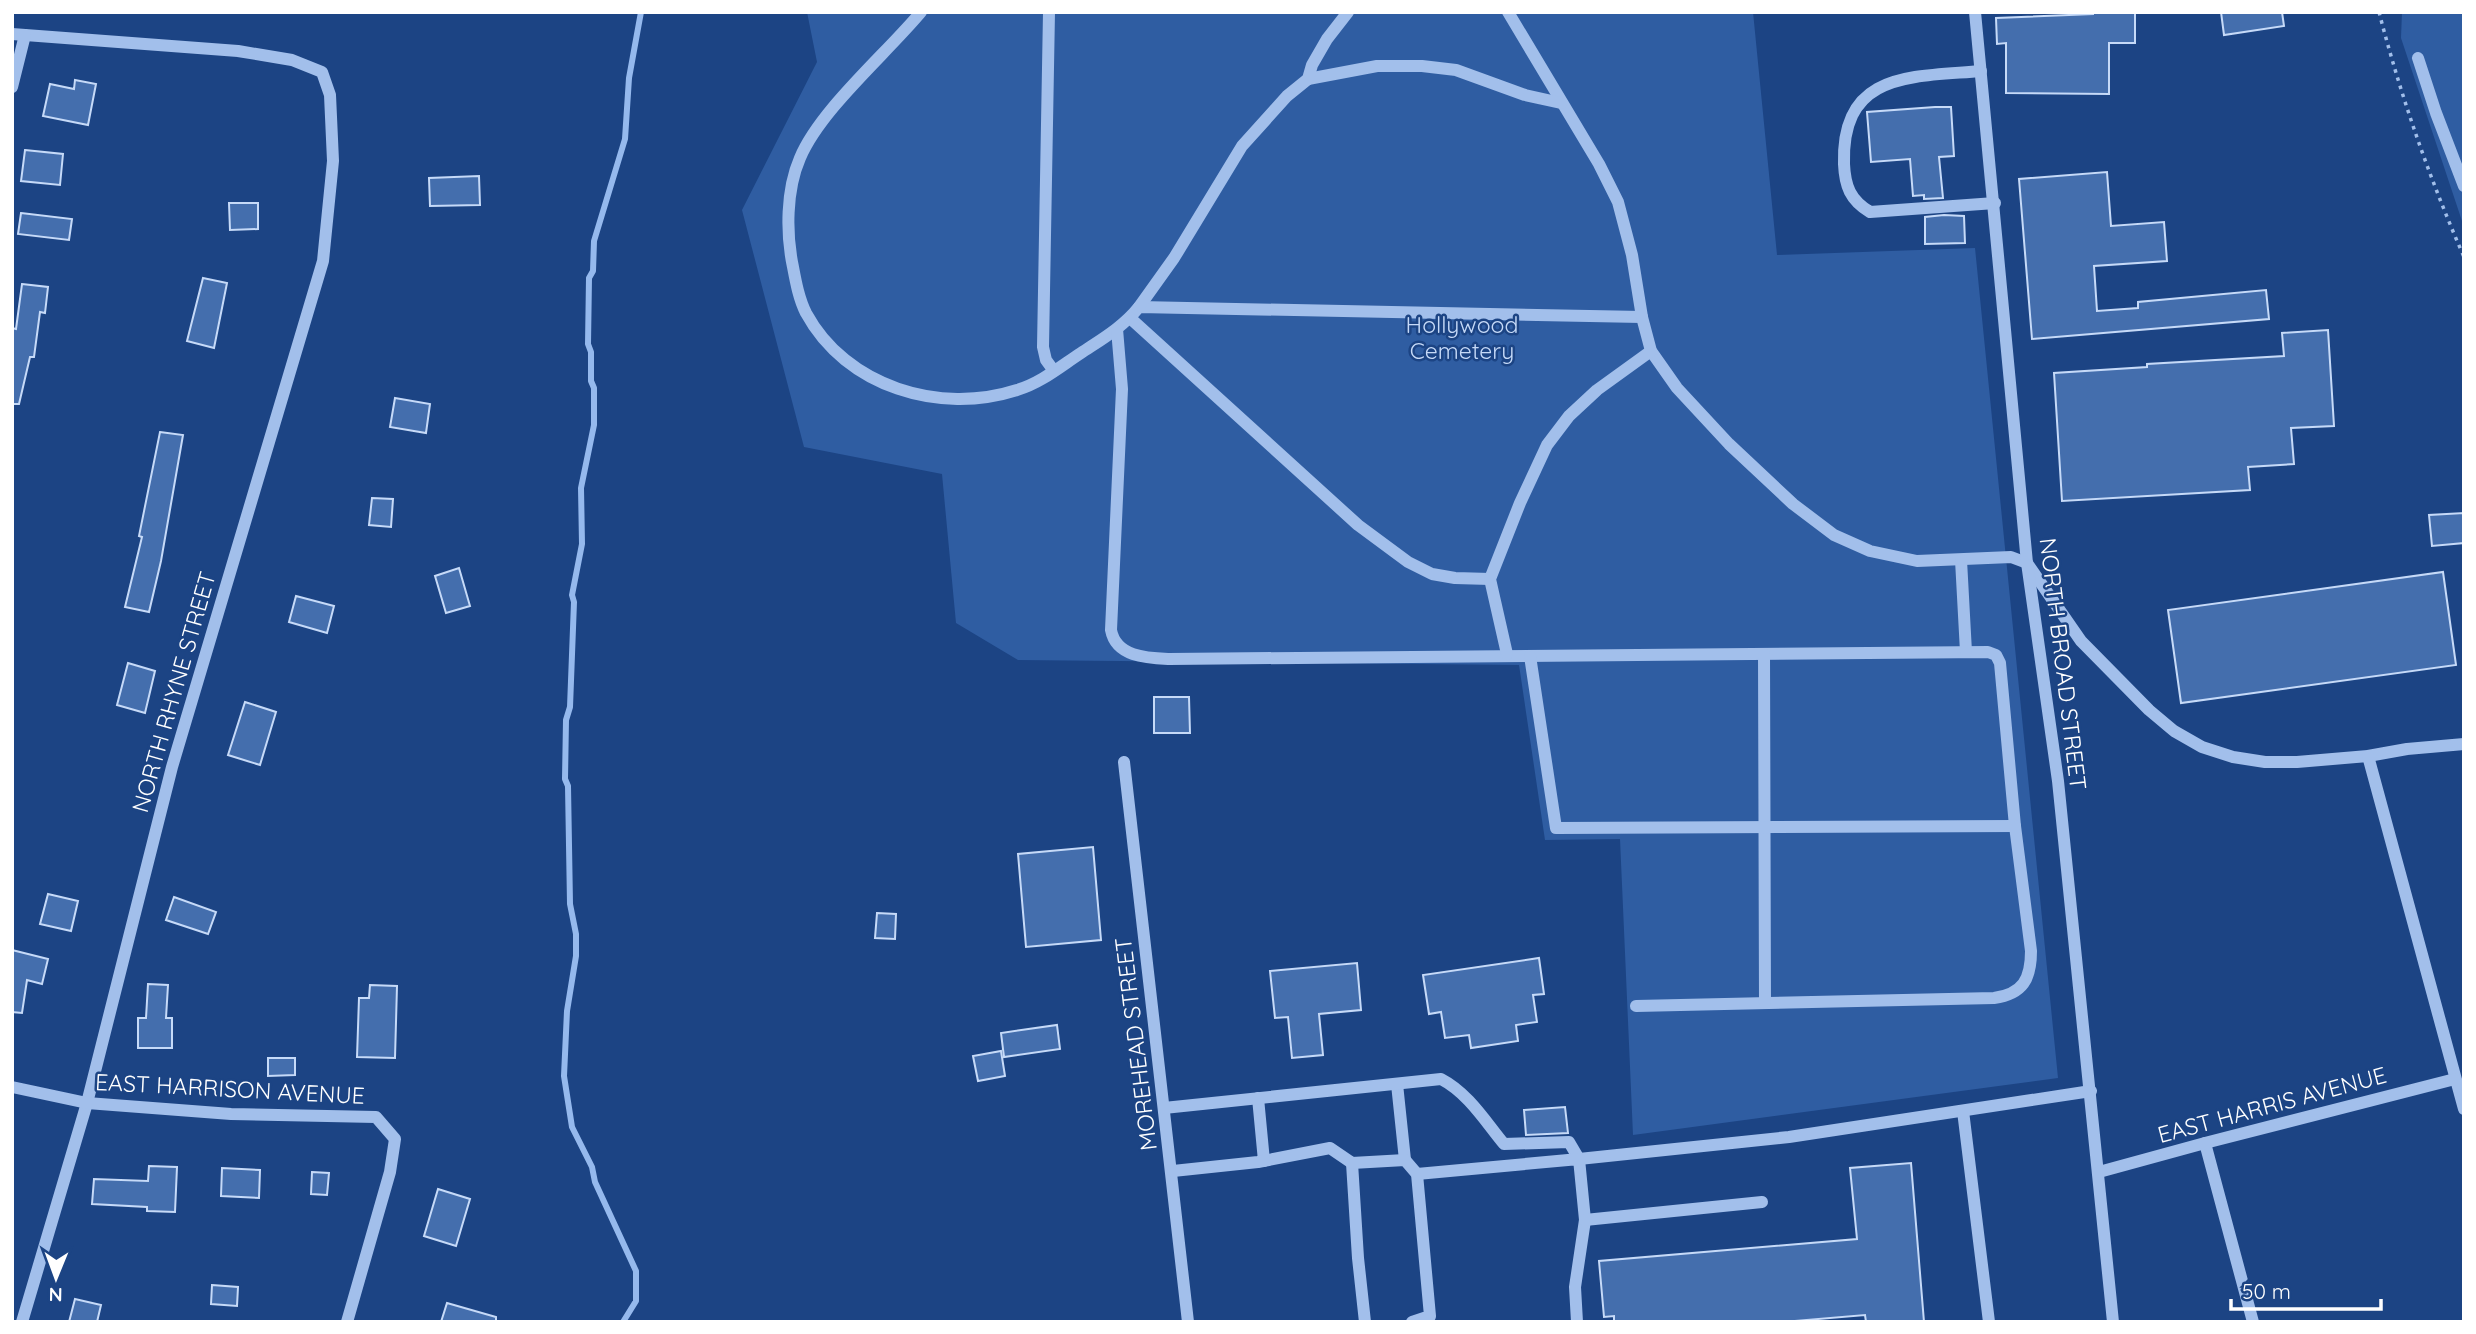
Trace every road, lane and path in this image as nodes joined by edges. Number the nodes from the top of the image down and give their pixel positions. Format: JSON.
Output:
{"nodes":[{"id":1,"x":921,"y":12,"type":"edge"},
{"id":2,"x":1049,"y":12,"type":"edge"},
{"id":3,"x":1348,"y":12,"type":"edge"},
{"id":4,"x":1508,"y":12,"type":"edge"},
{"id":5,"x":1975,"y":12,"type":"edge"},
{"id":6,"x":2379,"y":12,"type":"edge"},
{"id":7,"x":19,"y":35,"type":"edge"},
{"id":8,"x":2418,"y":58,"type":"dead end"},
{"id":9,"x":1981,"y":71,"type":"junction"},
{"id":10,"x":1308,"y":79,"type":"junction"},
{"id":11,"x":12,"y":87,"type":"edge"},
{"id":12,"x":1561,"y":103,"type":"junction"},
{"id":13,"x":2464,"y":186,"type":"edge"},
{"id":14,"x":1995,"y":203,"type":"junction"},
{"id":15,"x":2464,"y":257,"type":"edge"},
{"id":16,"x":1139,"y":307,"type":"junction"},
{"id":17,"x":1643,"y":317,"type":"junction"},
{"id":18,"x":1130,"y":318,"type":"junction"},
{"id":19,"x":1117,"y":329,"type":"junction"},
{"id":20,"x":1651,"y":351,"type":"junction"},
{"id":21,"x":1054,"y":371,"type":"junction"},
{"id":22,"x":1961,"y":560,"type":"junction"},
{"id":23,"x":2027,"y":562,"type":"junction"},
{"id":24,"x":1490,"y":579,"type":"junction"},
{"id":25,"x":1966,"y":652,"type":"junction"},
{"id":26,"x":1507,"y":654,"type":"junction"},
{"id":27,"x":1764,"y":654,"type":"junction"},
{"id":28,"x":1530,"y":656,"type":"junction"},
{"id":29,"x":2464,"y":744,"type":"edge"},
{"id":30,"x":2368,"y":757,"type":"junction"},
{"id":31,"x":1124,"y":762,"type":"dead end"},
{"id":32,"x":2015,"y":826,"type":"junction"},
{"id":33,"x":1763,"y":827,"type":"junction"},
{"id":34,"x":1765,"y":1003,"type":"junction"},
{"id":35,"x":1636,"y":1006,"type":"dead end"},
{"id":36,"x":2455,"y":1079,"type":"junction"},
{"id":37,"x":1397,"y":1084,"type":"junction"},
{"id":38,"x":12,"y":1087,"type":"edge"},
{"id":39,"x":2091,"y":1091,"type":"junction"},
{"id":40,"x":1258,"y":1098,"type":"junction"},
{"id":41,"x":87,"y":1103,"type":"junction"},
{"id":42,"x":1164,"y":1108,"type":"junction"},
{"id":43,"x":2464,"y":1109,"type":"edge"},
{"id":44,"x":1963,"y":1111,"type":"junction"},
{"id":45,"x":2205,"y":1143,"type":"junction"},
{"id":46,"x":1578,"y":1159,"type":"junction"},
{"id":47,"x":1405,"y":1160,"type":"junction"},
{"id":48,"x":1264,"y":1161,"type":"junction"},
{"id":49,"x":1352,"y":1163,"type":"junction"},
{"id":50,"x":1172,"y":1171,"type":"junction"},
{"id":51,"x":2099,"y":1172,"type":"junction"},
{"id":52,"x":1417,"y":1174,"type":"junction"},
{"id":53,"x":1762,"y":1202,"type":"dead end"},
{"id":54,"x":1585,"y":1220,"type":"junction"},
{"id":55,"x":22,"y":1322,"type":"edge"},
{"id":56,"x":346,"y":1322,"type":"edge"},
{"id":57,"x":1188,"y":1322,"type":"edge"},
{"id":58,"x":1365,"y":1322,"type":"edge"},
{"id":59,"x":1412,"y":1322,"type":"edge"},
{"id":60,"x":1577,"y":1322,"type":"edge"},
{"id":61,"x":1989,"y":1322,"type":"edge"},
{"id":62,"x":2113,"y":1322,"type":"edge"},
{"id":63,"x":2253,"y":1322,"type":"edge"}],
"edges":[{"from":1,"to":21,"type":"street"},
{"from":2,"to":21,"type":"street"},
{"from":3,"to":10,"type":"street"},
{"from":4,"to":12,"type":"street"},
{"from":5,"to":9,"type":"street","name":"NORTH BROAD STREET"},
{"from":6,"to":15,"type":"path"},
{"from":7,"to":11,"type":"street"},
{"from":7,"to":41,"type":"street","name":"NORTH RHYNE STREET"},
{"from":8,"to":13,"type":"street"},
{"from":9,"to":14,"type":"street","name":"NORTH BROAD STREET"},
{"from":9,"to":14,"type":"street"},
{"from":10,"to":12,"type":"street"},
{"from":10,"to":16,"type":"street"},
{"from":12,"to":17,"type":"street"},
{"from":14,"to":23,"type":"street","name":"NORTH BROAD STREET"},
{"from":16,"to":17,"type":"street"},
{"from":16,"to":18,"type":"street"},
{"from":17,"to":20,"type":"street"},
{"from":18,"to":19,"type":"street"},
{"from":18,"to":24,"type":"street"},
{"from":19,"to":21,"type":"street"},
{"from":19,"to":26,"type":"street"},
{"from":20,"to":22,"type":"street"},
{"from":20,"to":24,"type":"street"},
{"from":22,"to":23,"type":"street"},
{"from":22,"to":25,"type":"street"},
{"from":23,"to":30,"type":"street"},
{"from":23,"to":39,"type":"street","name":"NORTH BROAD STREET"},
{"from":24,"to":26,"type":"street"},
{"from":25,"to":27,"type":"street"},
{"from":25,"to":32,"type":"street"},
{"from":26,"to":28,"type":"street"},
{"from":27,"to":28,"type":"street"},
{"from":27,"to":33,"type":"street"},
{"from":28,"to":33,"type":"street"},
{"from":29,"to":30,"type":"street"},
{"from":30,"to":36,"type":"street"},
{"from":31,"to":42,"type":"street","name":"MOREHEAD STREET"},
{"from":32,"to":33,"type":"street"},
{"from":32,"to":34,"type":"street"},
{"from":33,"to":34,"type":"street"},
{"from":34,"to":35,"type":"street"},
{"from":36,"to":43,"type":"street"},
{"from":36,"to":45,"type":"street","name":"EAST HARRIS AVENUE"},
{"from":37,"to":40,"type":"street"},
{"from":37,"to":46,"type":"street"},
{"from":37,"to":47,"type":"street"},
{"from":38,"to":41,"type":"street","name":"EAST HARRISON AVENUE"},
{"from":39,"to":44,"type":"street"},
{"from":39,"to":51,"type":"street","name":"NORTH BROAD STREET"},
{"from":40,"to":42,"type":"street"},
{"from":40,"to":48,"type":"street"},
{"from":41,"to":55,"type":"street","name":"NORTH RHYNE STREET"},
{"from":41,"to":56,"type":"street","name":"EAST HARRISON AVENUE"},
{"from":42,"to":50,"type":"street","name":"MOREHEAD STREET"},
{"from":44,"to":46,"type":"street"},
{"from":44,"to":61,"type":"street"},
{"from":45,"to":51,"type":"street","name":"EAST HARRIS AVENUE"},
{"from":45,"to":63,"type":"street"},
{"from":46,"to":52,"type":"street"},
{"from":46,"to":54,"type":"street"},
{"from":47,"to":49,"type":"street"},
{"from":47,"to":52,"type":"street"},
{"from":48,"to":49,"type":"street"},
{"from":48,"to":50,"type":"street"},
{"from":49,"to":58,"type":"street"},
{"from":50,"to":57,"type":"street","name":"MOREHEAD STREET"},
{"from":51,"to":62,"type":"street","name":"NORTH BROAD STREET"},
{"from":52,"to":59,"type":"street"},
{"from":53,"to":54,"type":"street"},
{"from":54,"to":60,"type":"street"}]}
